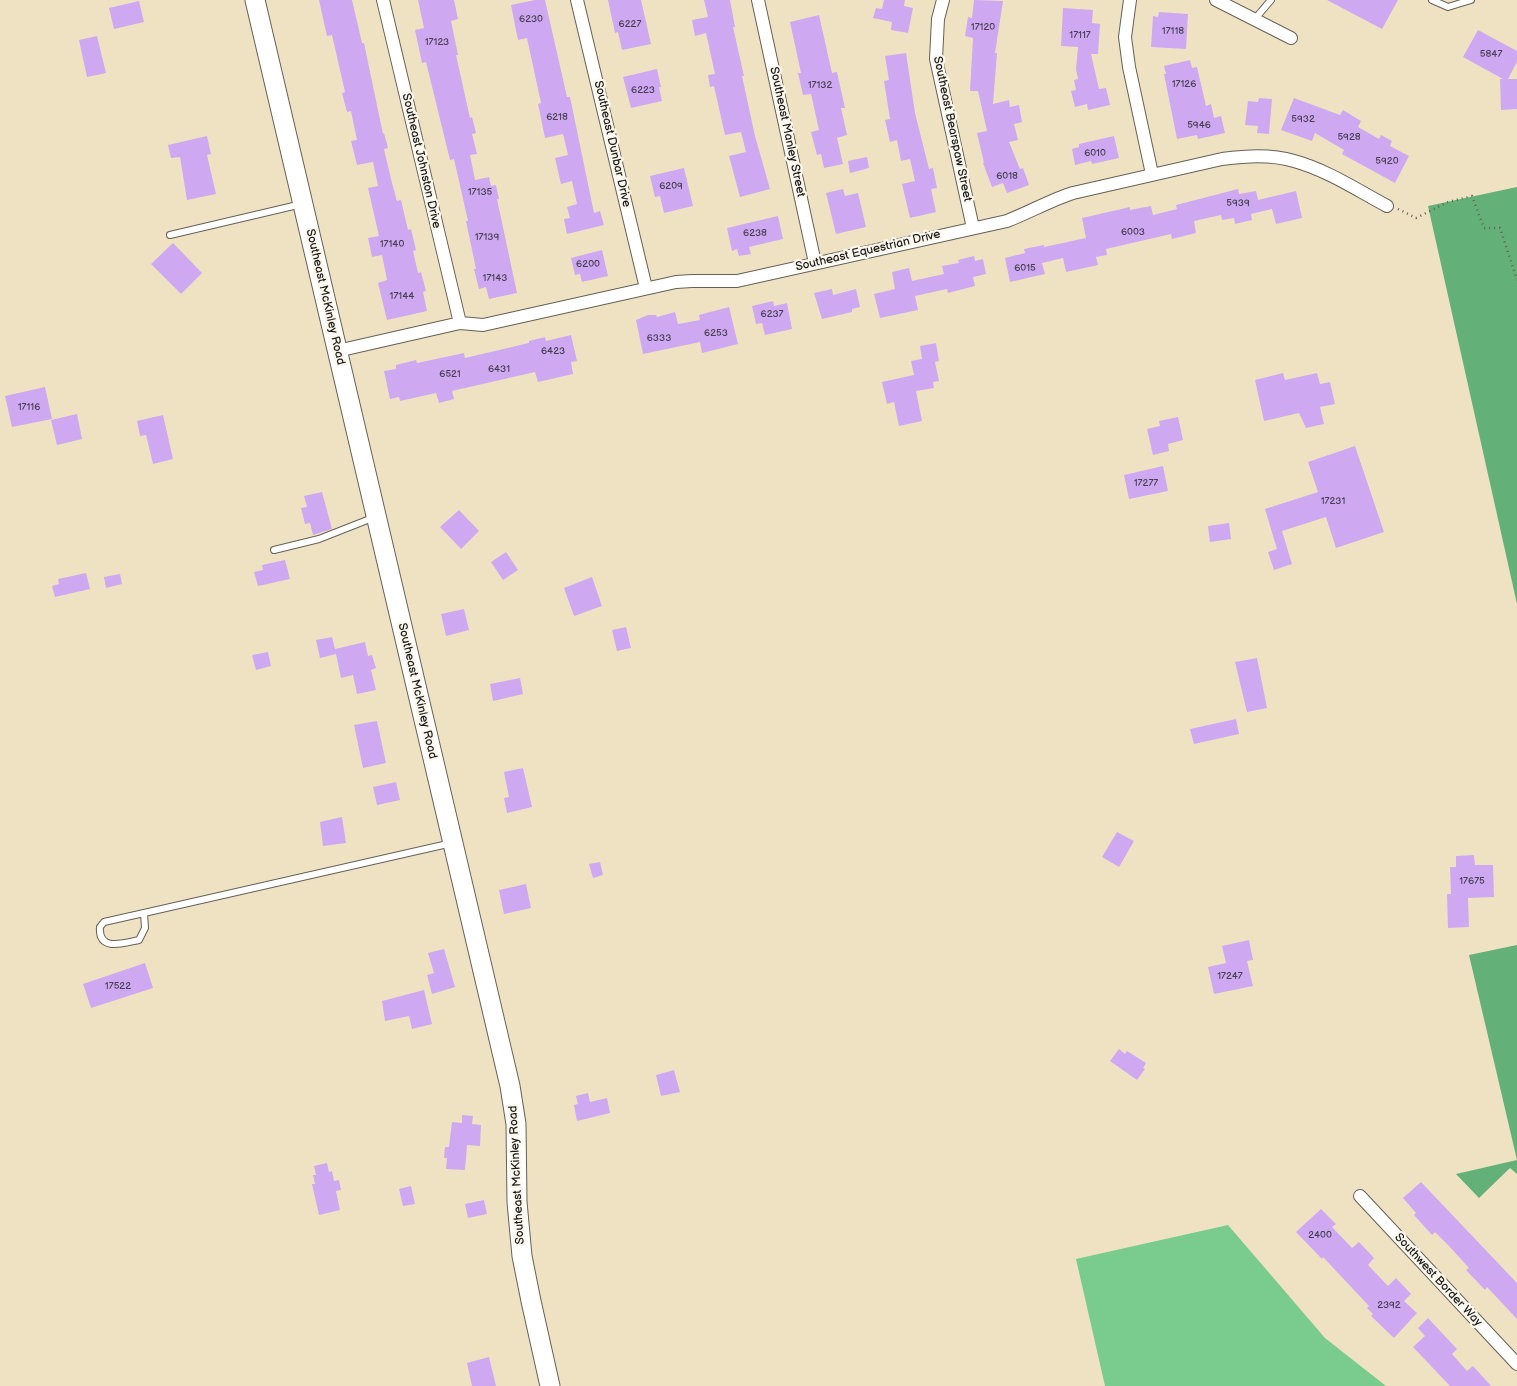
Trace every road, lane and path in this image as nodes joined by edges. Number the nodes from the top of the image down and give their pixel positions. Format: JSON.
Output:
{"nodes":[{"id":1,"x":255,"y":0,"type":"edge"},
{"id":2,"x":383,"y":0,"type":"edge"},
{"id":3,"x":577,"y":0,"type":"edge"},
{"id":4,"x":758,"y":0,"type":"edge"},
{"id":5,"x":943,"y":0,"type":"edge"},
{"id":6,"x":1130,"y":0,"type":"edge"},
{"id":7,"x":1216,"y":0,"type":"edge"},
{"id":8,"x":1271,"y":0,"type":"edge"},
{"id":9,"x":1432,"y":0,"type":"edge"},
{"id":10,"x":1471,"y":0,"type":"edge"},
{"id":11,"x":1254,"y":20,"type":"junction"},
{"id":12,"x":1291,"y":38,"type":"dead end"},
{"id":13,"x":1152,"y":174,"type":"junction"},
{"id":14,"x":303,"y":204,"type":"junction"},
{"id":15,"x":1387,"y":206,"type":"joint"},
{"id":16,"x":973,"y":228,"type":"junction"},
{"id":17,"x":170,"y":235,"type":"dead end"},
{"id":18,"x":815,"y":263,"type":"junction"},
{"id":19,"x":1517,"y":280,"type":"edge"},
{"id":20,"x":646,"y":288,"type":"junction"},
{"id":21,"x":460,"y":323,"type":"junction"},
{"id":22,"x":337,"y":351,"type":"junction"},
{"id":23,"x":376,"y":517,"type":"junction"},
{"id":24,"x":274,"y":550,"type":"dead end"},
{"id":25,"x":453,"y":842,"type":"junction"},
{"id":26,"x":144,"y":913,"type":"junction"},
{"id":27,"x":1360,"y":1196,"type":"dead end"},
{"id":28,"x":1517,"y":1364,"type":"edge"},
{"id":29,"x":550,"y":1386,"type":"edge"}],
"edges":[{"from":1,"to":14,"type":"street","name":"Southeast McKinley Road"},
{"from":2,"to":21,"type":"street","name":"Southeast Johnston Drive"},
{"from":3,"to":20,"type":"street","name":"Southeast Dunbar Drive"},
{"from":4,"to":18,"type":"street","name":"Southeast Manley Street"},
{"from":5,"to":16,"type":"street","name":"Southeast Bearspaw Street"},
{"from":6,"to":13,"type":"street"},
{"from":7,"to":11,"type":"street"},
{"from":8,"to":11,"type":"lane"},
{"from":9,"to":10,"type":"lane"},
{"from":11,"to":12,"type":"street"},
{"from":13,"to":15,"type":"street","name":"Southeast Equestrian Drive"},
{"from":13,"to":16,"type":"street","name":"Southeast Equestrian Drive"},
{"from":14,"to":17,"type":"lane"},
{"from":14,"to":22,"type":"street","name":"Southeast McKinley Road"},
{"from":15,"to":19,"type":"path"},
{"from":16,"to":18,"type":"street","name":"Southeast Equestrian Drive"},
{"from":18,"to":20,"type":"street","name":"Southeast Equestrian Drive"},
{"from":20,"to":21,"type":"street","name":"Southeast Equestrian Drive"},
{"from":21,"to":22,"type":"street","name":"Southeast Equestrian Drive"},
{"from":22,"to":23,"type":"street","name":"Southeast McKinley Road"},
{"from":23,"to":24,"type":"lane"},
{"from":23,"to":25,"type":"street","name":"Southeast McKinley Road"},
{"from":25,"to":26,"type":"lane"},
{"from":25,"to":29,"type":"street","name":"Southeast McKinley Road"},
{"from":26,"to":26,"type":"lane"},
{"from":27,"to":28,"type":"street","name":"Southwest Border Way"}]}
